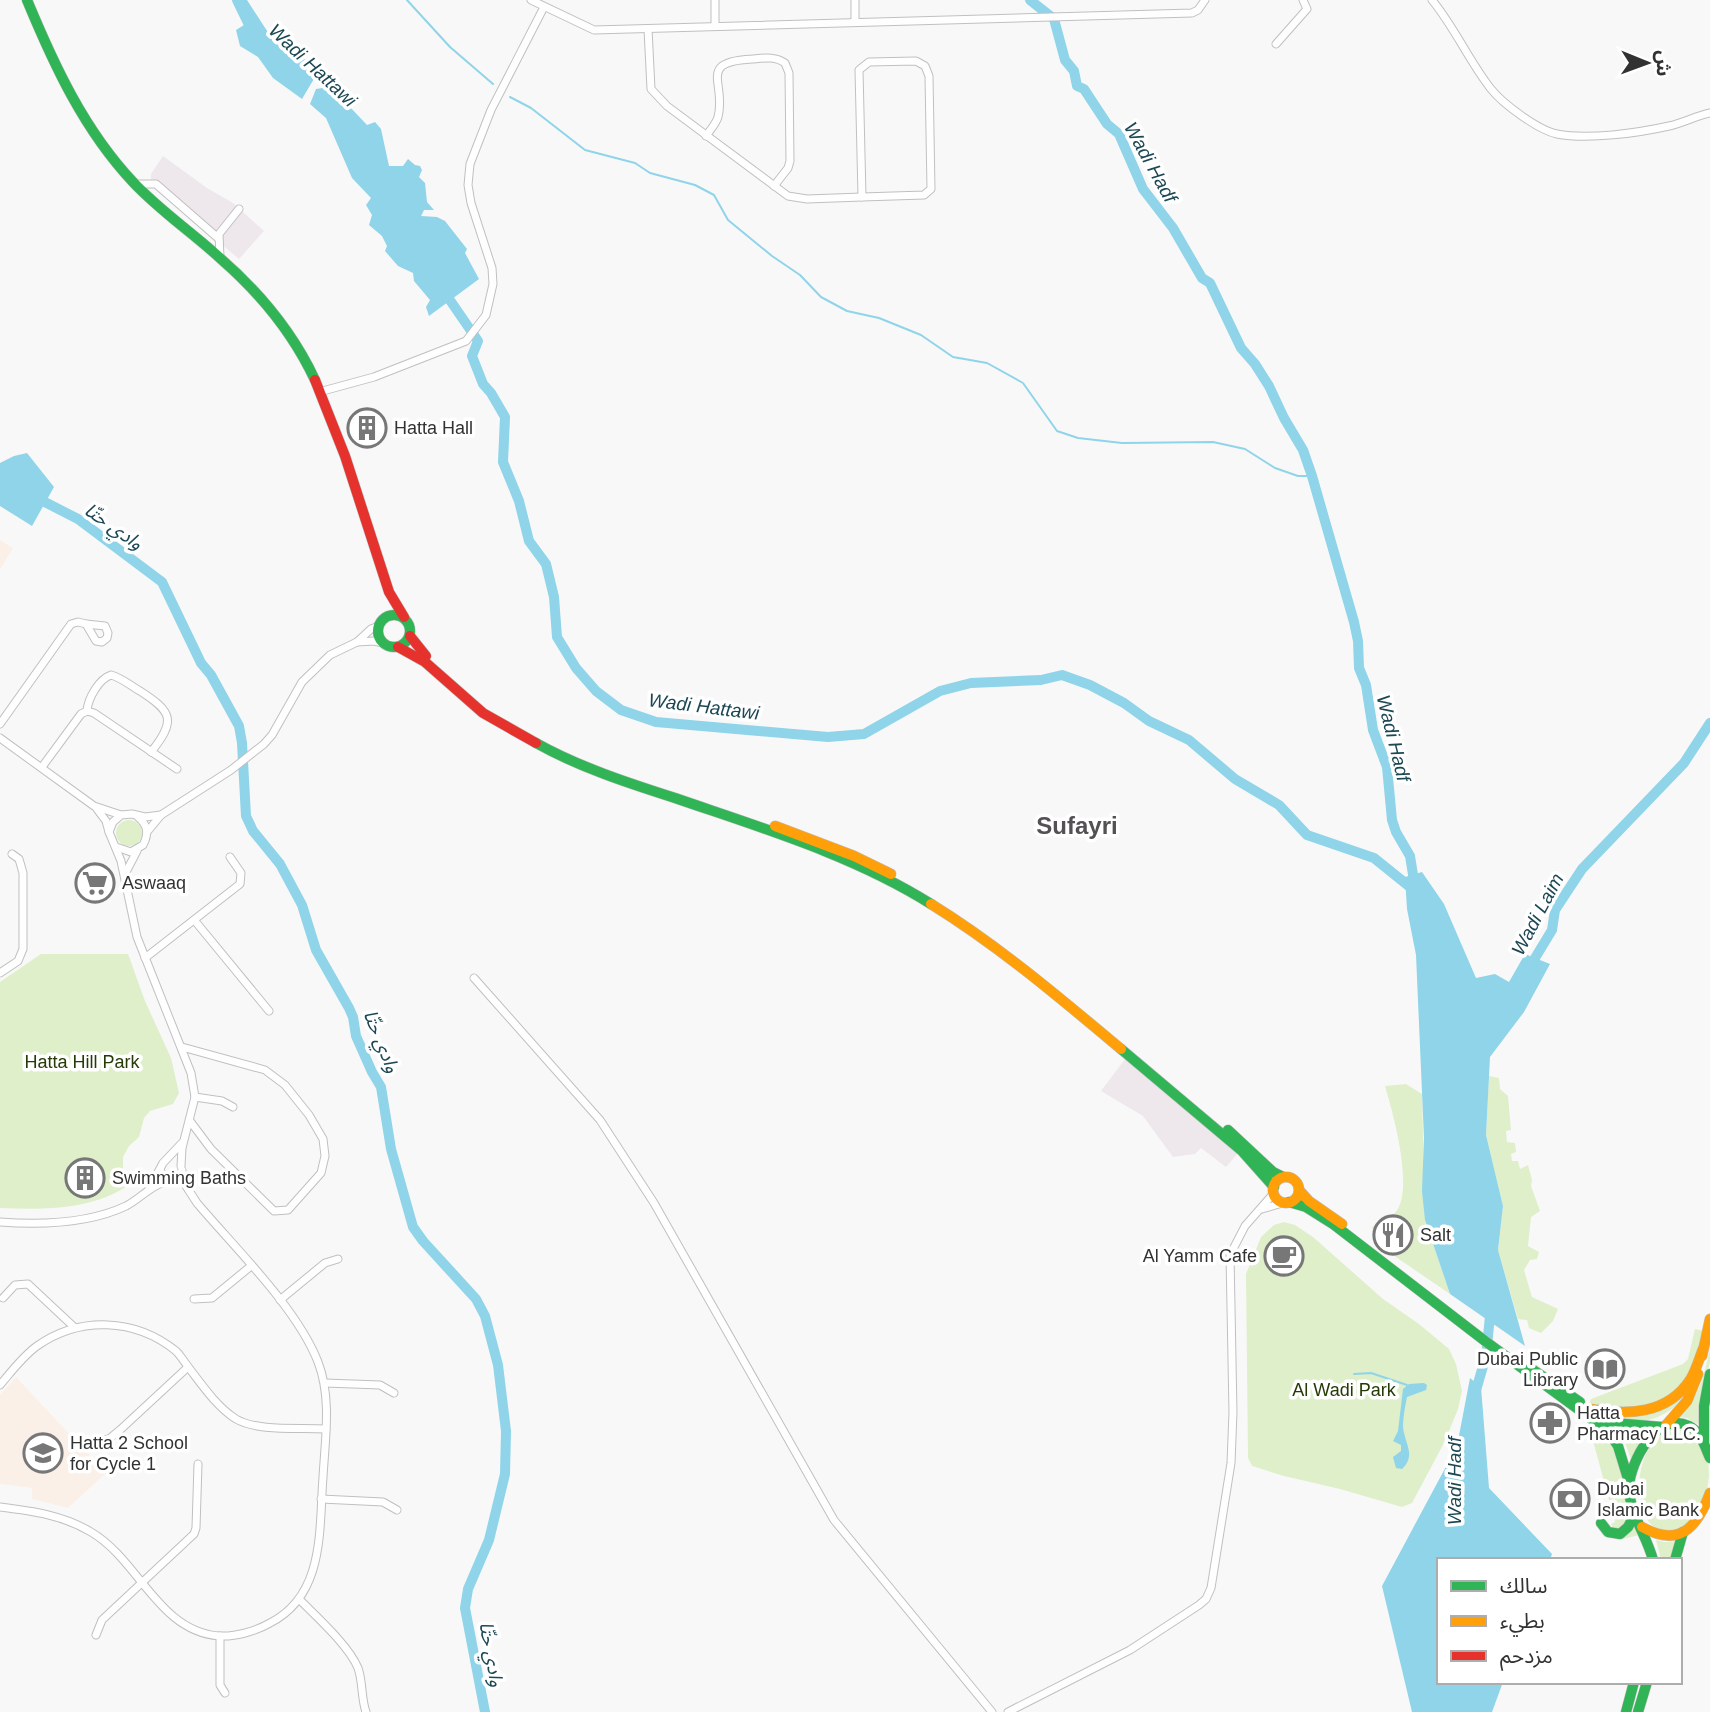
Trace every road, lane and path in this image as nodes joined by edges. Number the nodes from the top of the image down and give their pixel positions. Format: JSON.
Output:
{"nodes":[{"id":1,"x":27,"y":0,"type":"edge"},
{"id":2,"x":531,"y":0,"type":"edge"},
{"id":3,"x":715,"y":0,"type":"edge"},
{"id":4,"x":855,"y":0,"type":"edge"},
{"id":5,"x":1205,"y":0,"type":"edge"},
{"id":6,"x":1303,"y":0,"type":"edge"},
{"id":7,"x":1432,"y":0,"type":"edge"},
{"id":8,"x":544,"y":7,"type":"junction"},
{"id":9,"x":855,"y":22,"type":"junction"},
{"id":10,"x":715,"y":26,"type":"junction"},
{"id":11,"x":648,"y":29,"type":"junction"},
{"id":12,"x":1276,"y":44,"type":"dead end"},
{"id":13,"x":1710,"y":113,"type":"edge"},
{"id":14,"x":706,"y":136,"type":"junction"},
{"id":15,"x":135,"y":184,"type":"junction"},
{"id":16,"x":774,"y":186,"type":"junction"},
{"id":17,"x":862,"y":197,"type":"junction"},
{"id":18,"x":239,"y":209,"type":"dead end"},
{"id":19,"x":218,"y":238,"type":"junction"},
{"id":20,"x":220,"y":258,"type":"junction"},
{"id":21,"x":320,"y":395,"type":"junction"},
{"id":22,"x":386,"y":584,"type":"junction"},
{"id":23,"x":404,"y":617,"type":"junction"},
{"id":24,"x":381,"y":622,"type":"junction"},
{"id":25,"x":86,"y":624,"type":"dead end"},
{"id":26,"x":410,"y":636,"type":"junction"},
{"id":27,"x":357,"y":642,"type":"junction"},
{"id":28,"x":383,"y":643,"type":"junction"},
{"id":29,"x":398,"y":647,"type":"junction"},
{"id":30,"x":87,"y":711,"type":"junction"},
{"id":31,"x":0,"y":724,"type":"edge"},
{"id":32,"x":0,"y":738,"type":"edge"},
{"id":33,"x":151,"y":752,"type":"junction"},
{"id":34,"x":43,"y":767,"type":"junction"},
{"id":35,"x":177,"y":769,"type":"dead end"},
{"id":36,"x":94,"y":806,"type":"junction"},
{"id":37,"x":121,"y":815,"type":"junction"},
{"id":38,"x":161,"y":815,"type":"junction"},
{"id":39,"x":138,"y":816,"type":"junction"},
{"id":40,"x":109,"y":832,"type":"junction"},
{"id":41,"x":147,"y":832,"type":"junction"},
{"id":42,"x":115,"y":846,"type":"junction"},
{"id":43,"x":138,"y":849,"type":"junction"},
{"id":44,"x":12,"y":854,"type":"dead end"},
{"id":45,"x":230,"y":857,"type":"dead end"},
{"id":46,"x":125,"y":875,"type":"junction"},
{"id":47,"x":195,"y":921,"type":"junction"},
{"id":48,"x":145,"y":958,"type":"junction"},
{"id":49,"x":0,"y":974,"type":"edge"},
{"id":50,"x":474,"y":978,"type":"dead end"},
{"id":51,"x":269,"y":1011,"type":"dead end"},
{"id":52,"x":183,"y":1048,"type":"junction"},
{"id":53,"x":195,"y":1097,"type":"junction"},
{"id":54,"x":233,"y":1107,"type":"dead end"},
{"id":55,"x":190,"y":1121,"type":"junction"},
{"id":56,"x":184,"y":1140,"type":"junction"},
{"id":57,"x":166,"y":1161,"type":"junction"},
{"id":58,"x":182,"y":1169,"type":"junction"},
{"id":59,"x":160,"y":1170,"type":"junction"},
{"id":60,"x":1283,"y":1177,"type":"junction"},
{"id":61,"x":170,"y":1181,"type":"junction"},
{"id":62,"x":186,"y":1186,"type":"junction"},
{"id":63,"x":148,"y":1190,"type":"junction"},
{"id":64,"x":1274,"y":1190,"type":"junction"},
{"id":65,"x":1299,"y":1190,"type":"junction"},
{"id":66,"x":1287,"y":1202,"type":"junction"},
{"id":67,"x":1258,"y":1211,"type":"junction"},
{"id":68,"x":0,"y":1223,"type":"edge"},
{"id":69,"x":338,"y":1259,"type":"dead end"},
{"id":70,"x":251,"y":1266,"type":"junction"},
{"id":71,"x":3,"y":1298,"type":"dead end"},
{"id":72,"x":194,"y":1299,"type":"dead end"},
{"id":73,"x":280,"y":1300,"type":"junction"},
{"id":74,"x":1710,"y":1319,"type":"edge"},
{"id":75,"x":74,"y":1327,"type":"junction"},
{"id":76,"x":1485,"y":1339,"type":"junction"},
{"id":77,"x":1703,"y":1349,"type":"junction"},
{"id":78,"x":1509,"y":1357,"type":"junction"},
{"id":79,"x":188,"y":1367,"type":"junction"},
{"id":80,"x":1710,"y":1374,"type":"edge"},
{"id":81,"x":325,"y":1383,"type":"junction"},
{"id":82,"x":0,"y":1385,"type":"edge"},
{"id":83,"x":394,"y":1393,"type":"dead end"},
{"id":84,"x":1590,"y":1409,"type":"junction"},
{"id":85,"x":1664,"y":1426,"type":"junction"},
{"id":86,"x":326,"y":1429,"type":"junction"},
{"id":87,"x":96,"y":1442,"type":"dead end"},
{"id":88,"x":1704,"y":1442,"type":"junction"},
{"id":89,"x":1710,"y":1458,"type":"edge"},
{"id":90,"x":198,"y":1464,"type":"dead end"},
{"id":91,"x":1629,"y":1482,"type":"junction"},
{"id":92,"x":1710,"y":1493,"type":"edge"},
{"id":93,"x":321,"y":1499,"type":"junction"},
{"id":94,"x":0,"y":1507,"type":"edge"},
{"id":95,"x":397,"y":1510,"type":"dead end"},
{"id":96,"x":1634,"y":1516,"type":"junction"},
{"id":97,"x":1601,"y":1522,"type":"dead end"},
{"id":98,"x":1642,"y":1527,"type":"junction"},
{"id":99,"x":1683,"y":1532,"type":"junction"},
{"id":100,"x":1652,"y":1558,"type":"edge"},
{"id":101,"x":1676,"y":1558,"type":"edge"},
{"id":102,"x":143,"y":1583,"type":"junction"},
{"id":103,"x":300,"y":1600,"type":"junction"},
{"id":104,"x":96,"y":1634,"type":"dead end"},
{"id":105,"x":220,"y":1636,"type":"junction"},
{"id":106,"x":1633,"y":1684,"type":"edge"},
{"id":107,"x":1646,"y":1684,"type":"edge"},
{"id":108,"x":225,"y":1693,"type":"dead end"},
{"id":109,"x":366,"y":1712,"type":"edge"},
{"id":110,"x":992,"y":1712,"type":"edge"},
{"id":111,"x":1008,"y":1712,"type":"edge"},
{"id":112,"x":1626,"y":1712,"type":"edge"},
{"id":113,"x":1638,"y":1712,"type":"edge"}],
"edges":[{"from":1,"to":15,"type":"main road"},
{"from":2,"to":8,"type":"street"},
{"from":3,"to":10,"type":"street"},
{"from":4,"to":9,"type":"street"},
{"from":5,"to":9,"type":"street"},
{"from":6,"to":12,"type":"street"},
{"from":7,"to":13,"type":"street"},
{"from":8,"to":11,"type":"street"},
{"from":8,"to":21,"type":"street"},
{"from":9,"to":10,"type":"street"},
{"from":10,"to":11,"type":"street"},
{"from":11,"to":14,"type":"street"},
{"from":14,"to":16,"type":"street"},
{"from":14,"to":16,"type":"street"},
{"from":15,"to":19,"type":"street"},
{"from":15,"to":20,"type":"main road"},
{"from":16,"to":17,"type":"street"},
{"from":17,"to":17,"type":"street"},
{"from":18,"to":19,"type":"street"},
{"from":19,"to":20,"type":"street"},
{"from":20,"to":21,"type":"main road"},
{"from":21,"to":22,"type":"main road"},
{"from":22,"to":23,"type":"main road"},
{"from":22,"to":24,"type":"main road"},
{"from":23,"to":24,"type":"main road"},
{"from":23,"to":26,"type":"main road"},
{"from":24,"to":27,"type":"street"},
{"from":24,"to":28,"type":"main road"},
{"from":25,"to":31,"type":"street"},
{"from":26,"to":29,"type":"main road"},
{"from":26,"to":60,"type":"main road"},
{"from":27,"to":28,"type":"street"},
{"from":27,"to":38,"type":"street"},
{"from":28,"to":29,"type":"main road"},
{"from":29,"to":64,"type":"main road"},
{"from":30,"to":33,"type":"street"},
{"from":30,"to":33,"type":"street"},
{"from":30,"to":34,"type":"street"},
{"from":32,"to":34,"type":"street"},
{"from":33,"to":35,"type":"street"},
{"from":34,"to":36,"type":"street"},
{"from":36,"to":37,"type":"street"},
{"from":36,"to":40,"type":"street"},
{"from":37,"to":39,"type":"street"},
{"from":37,"to":40,"type":"street"},
{"from":38,"to":39,"type":"street"},
{"from":38,"to":41,"type":"street"},
{"from":39,"to":41,"type":"street"},
{"from":40,"to":42,"type":"street"},
{"from":41,"to":43,"type":"street"},
{"from":42,"to":43,"type":"street"},
{"from":42,"to":46,"type":"street"},
{"from":43,"to":46,"type":"street"},
{"from":44,"to":49,"type":"street"},
{"from":45,"to":47,"type":"street"},
{"from":46,"to":48,"type":"street"},
{"from":47,"to":48,"type":"street"},
{"from":47,"to":51,"type":"street"},
{"from":48,"to":52,"type":"street"},
{"from":50,"to":110,"type":"street"},
{"from":52,"to":53,"type":"street"},
{"from":52,"to":55,"type":"street"},
{"from":53,"to":54,"type":"street"},
{"from":53,"to":55,"type":"street"},
{"from":55,"to":56,"type":"street"},
{"from":56,"to":57,"type":"street"},
{"from":56,"to":58,"type":"street"},
{"from":57,"to":58,"type":"street"},
{"from":57,"to":59,"type":"street"},
{"from":58,"to":61,"type":"street"},
{"from":58,"to":62,"type":"street"},
{"from":59,"to":61,"type":"street"},
{"from":59,"to":63,"type":"street"},
{"from":60,"to":64,"type":"main road"},
{"from":60,"to":65,"type":"main road"},
{"from":61,"to":62,"type":"street"},
{"from":61,"to":63,"type":"street"},
{"from":62,"to":70,"type":"street"},
{"from":63,"to":68,"type":"street"},
{"from":64,"to":66,"type":"main road"},
{"from":64,"to":67,"type":"street"},
{"from":65,"to":66,"type":"main road"},
{"from":65,"to":76,"type":"main road"},
{"from":66,"to":67,"type":"street"},
{"from":66,"to":76,"type":"main road"},
{"from":67,"to":111,"type":"street"},
{"from":69,"to":73,"type":"street"},
{"from":70,"to":72,"type":"street"},
{"from":70,"to":73,"type":"street"},
{"from":71,"to":75,"type":"street"},
{"from":73,"to":81,"type":"street"},
{"from":74,"to":77,"type":"main road"},
{"from":75,"to":79,"type":"street"},
{"from":75,"to":82,"type":"street"},
{"from":76,"to":78,"type":"main road"},
{"from":77,"to":84,"type":"main road"},
{"from":77,"to":85,"type":"main road"},
{"from":78,"to":84,"type":"main road"},
{"from":78,"to":91,"type":"main road"},
{"from":79,"to":86,"type":"street"},
{"from":79,"to":87,"type":"street"},
{"from":80,"to":88,"type":"main road"},
{"from":81,"to":83,"type":"street"},
{"from":81,"to":86,"type":"street"},
{"from":84,"to":85,"type":"main road"},
{"from":85,"to":88,"type":"main road"},
{"from":85,"to":91,"type":"main road"},
{"from":86,"to":93,"type":"street"},
{"from":88,"to":89,"type":"main road"},
{"from":90,"to":102,"type":"street"},
{"from":91,"to":96,"type":"main road"},
{"from":92,"to":99,"type":"main road"},
{"from":93,"to":95,"type":"street"},
{"from":93,"to":103,"type":"street"},
{"from":94,"to":102,"type":"street"},
{"from":96,"to":97,"type":"main road"},
{"from":96,"to":98,"type":"main road"},
{"from":98,"to":99,"type":"main road"},
{"from":98,"to":100,"type":"main road"},
{"from":99,"to":101,"type":"main road"},
{"from":102,"to":104,"type":"street"},
{"from":102,"to":105,"type":"street"},
{"from":103,"to":105,"type":"street"},
{"from":103,"to":109,"type":"street"},
{"from":105,"to":108,"type":"street"},
{"from":106,"to":112,"type":"main road"},
{"from":107,"to":113,"type":"main road"}]}
